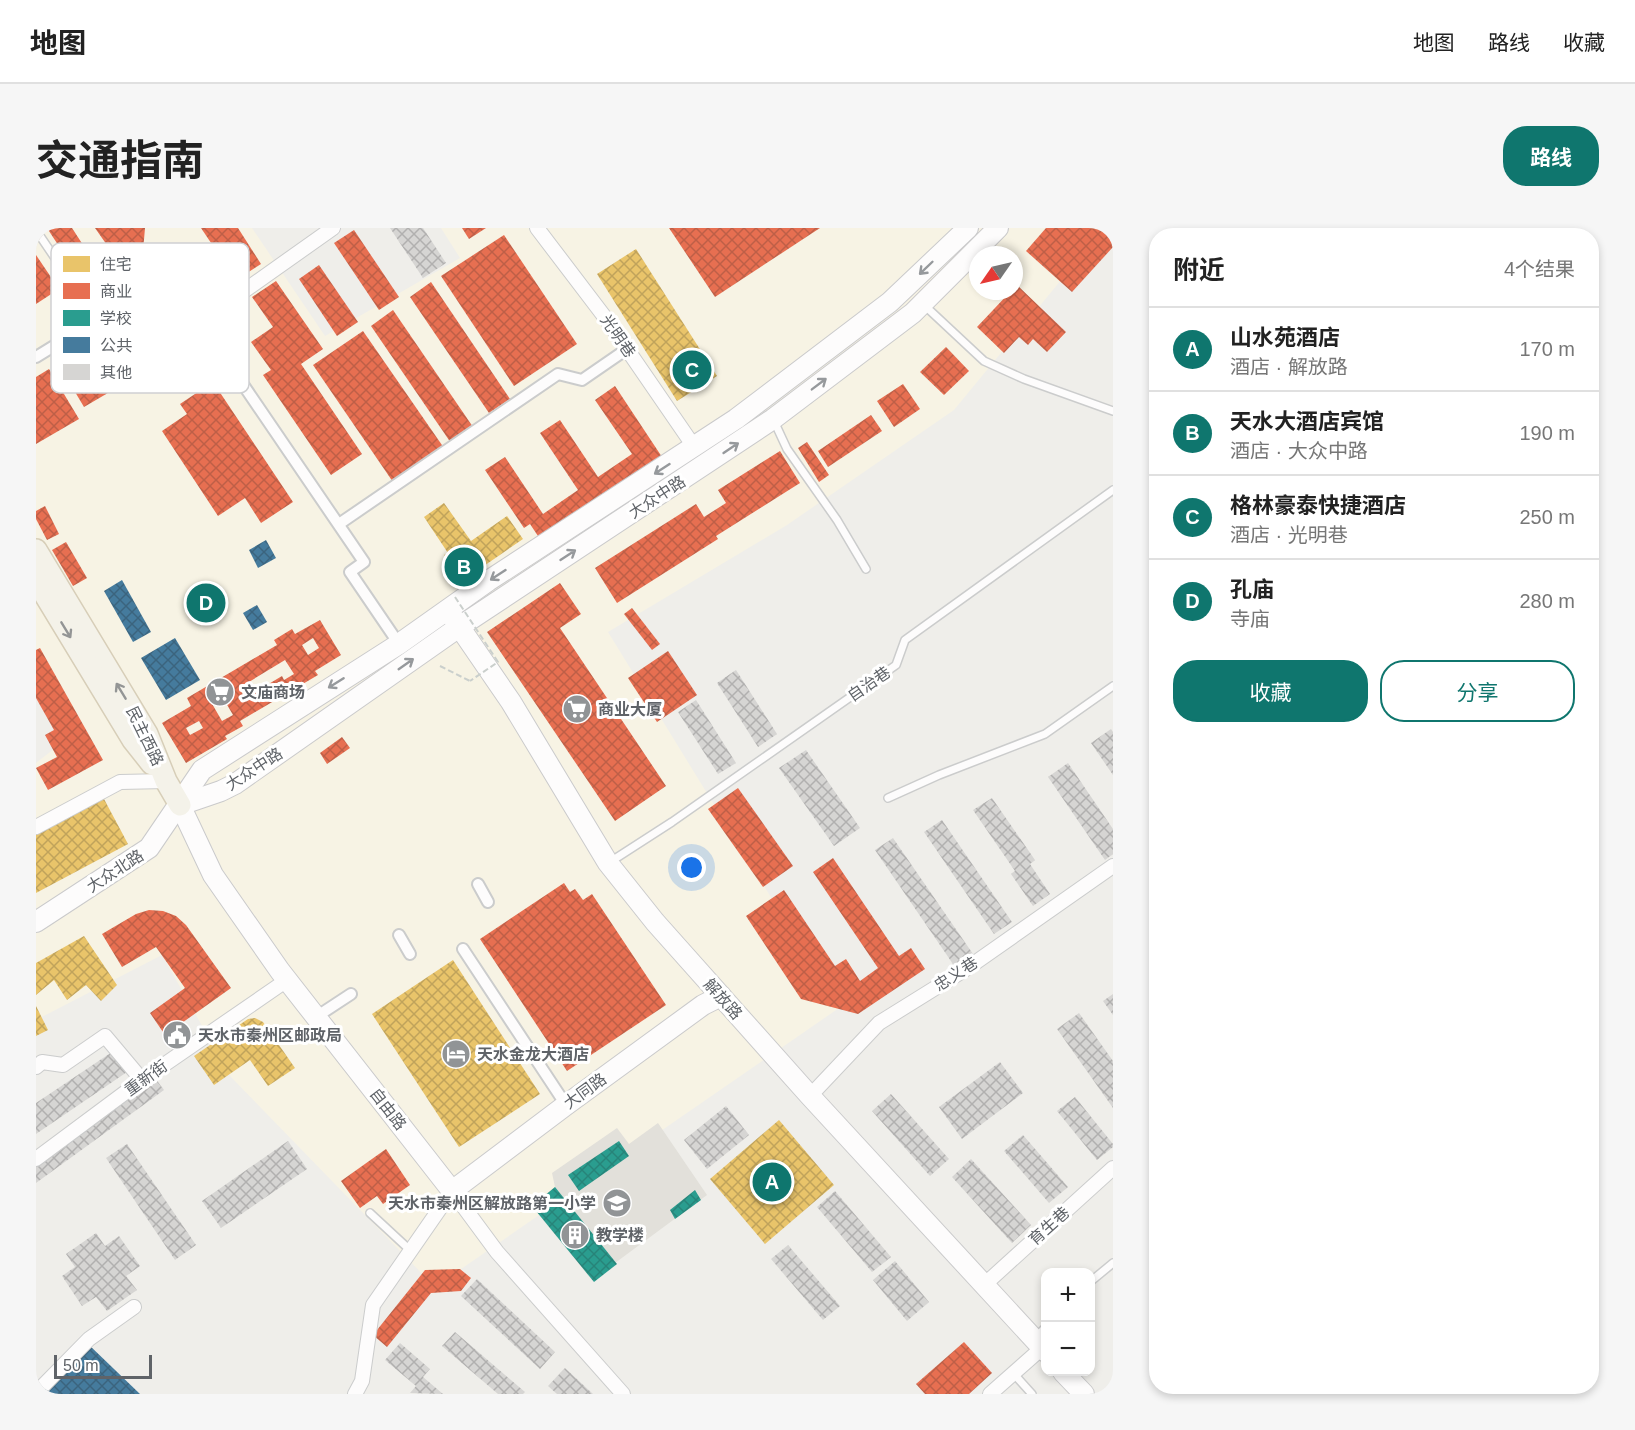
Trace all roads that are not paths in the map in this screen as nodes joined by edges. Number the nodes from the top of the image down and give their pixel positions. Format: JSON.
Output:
{"nodes":[{"id":1,"x":333,"y":228,"type":"edge"},
{"id":2,"x":537,"y":228,"type":"edge"},
{"id":3,"x":968,"y":228,"type":"edge"},
{"id":4,"x":998,"y":228,"type":"edge"},
{"id":5,"x":36,"y":230,"type":"edge"},
{"id":6,"x":51,"y":252,"type":"edge"},
{"id":7,"x":249,"y":288,"type":"edge"},
{"id":8,"x":922,"y":303,"type":"junction"},
{"id":9,"x":51,"y":348,"type":"edge"},
{"id":10,"x":627,"y":349,"type":"junction"},
{"id":11,"x":36,"y":357,"type":"edge"},
{"id":12,"x":249,"y":393,"type":"edge"},
{"id":13,"x":1113,"y":411,"type":"edge"},
{"id":14,"x":773,"y":419,"type":"junction"},
{"id":15,"x":695,"y":448,"type":"junction"},
{"id":16,"x":1113,"y":490,"type":"edge"},
{"id":17,"x":339,"y":524,"type":"junction"},
{"id":18,"x":36,"y":549,"type":"edge"},
{"id":19,"x":866,"y":569,"type":"dead end"},
{"id":20,"x":36,"y":580,"type":"edge"},
{"id":21,"x":451,"y":603,"type":"junction"},
{"id":22,"x":459,"y":627,"type":"junction"},
{"id":23,"x":399,"y":644,"type":"junction"},
{"id":24,"x":1113,"y":686,"type":"edge"},
{"id":25,"x":166,"y":781,"type":"junction"},
{"id":26,"x":888,"y":798,"type":"dead end"},
{"id":27,"x":180,"y":805,"type":"junction"},
{"id":28,"x":36,"y":827,"type":"edge"},
{"id":29,"x":608,"y":863,"type":"junction"},
{"id":30,"x":1113,"y":866,"type":"edge"},
{"id":31,"x":478,"y":884,"type":"dead end"},
{"id":32,"x":488,"y":902,"type":"dead end"},
{"id":33,"x":36,"y":922,"type":"edge"},
{"id":34,"x":399,"y":935,"type":"dead end"},
{"id":35,"x":463,"y":949,"type":"dead end"},
{"id":36,"x":410,"y":954,"type":"dead end"},
{"id":37,"x":287,"y":980,"type":"junction"},
{"id":38,"x":351,"y":994,"type":"dead end"},
{"id":39,"x":721,"y":996,"type":"junction"},
{"id":40,"x":316,"y":1017,"type":"junction"},
{"id":41,"x":36,"y":1066,"type":"edge"},
{"id":42,"x":142,"y":1080,"type":"junction"},
{"id":43,"x":810,"y":1096,"type":"junction"},
{"id":44,"x":566,"y":1105,"type":"junction"},
{"id":45,"x":36,"y":1159,"type":"edge"},
{"id":46,"x":1113,"y":1168,"type":"edge"},
{"id":47,"x":452,"y":1191,"type":"junction"},
{"id":48,"x":370,"y":1213,"type":"dead end"},
{"id":49,"x":411,"y":1251,"type":"junction"},
{"id":50,"x":1113,"y":1263,"type":"edge"},
{"id":51,"x":1095,"y":1278,"type":"edge"},
{"id":52,"x":984,"y":1285,"type":"junction"},
{"id":53,"x":134,"y":1307,"type":"dead end"},
{"id":54,"x":1041,"y":1340,"type":"edge"},
{"id":55,"x":1041,"y":1342,"type":"edge"},
{"id":56,"x":1013,"y":1373,"type":"junction"},
{"id":57,"x":1068,"y":1376,"type":"edge"},
{"id":58,"x":38,"y":1391,"type":"dead end"},
{"id":59,"x":355,"y":1394,"type":"edge"},
{"id":60,"x":623,"y":1394,"type":"edge"},
{"id":61,"x":990,"y":1394,"type":"edge"},
{"id":62,"x":1032,"y":1394,"type":"edge"},
{"id":63,"x":1084,"y":1394,"type":"edge"}],
"edges":[{"from":1,"to":7,"type":"street"},
{"from":2,"to":10,"type":"street","name":"光明巷"},
{"from":3,"to":15,"type":"main road","name":"大众中路","one_way":true},
{"from":4,"to":8,"type":"main road","name":"大众中路"},
{"from":5,"to":6,"type":"lane"},
{"from":8,"to":13,"type":"lane"},
{"from":14,"to":8,"type":"main road","name":"大众中路","one_way":true},
{"from":9,"to":11,"type":"street"},
{"from":10,"to":15,"type":"street","name":"光明巷"},
{"from":10,"to":17,"type":"street"},
{"from":12,"to":17,"type":"street"},
{"from":14,"to":19,"type":"lane"},
{"from":22,"to":14,"type":"main road","name":"大众中路","one_way":true},
{"from":15,"to":21,"type":"main road","name":"大众中路","one_way":true},
{"from":16,"to":29,"type":"lane","name":"自治巷"},
{"from":17,"to":23,"type":"street"},
{"from":25,"to":18,"type":"main road","name":"民主西路","one_way":true},
{"from":20,"to":25,"type":"main road","name":"民主西路","one_way":true},
{"from":21,"to":22,"type":"main road","name":"解放路"},
{"from":21,"to":23,"type":"main road","name":"大众中路"},
{"from":27,"to":22,"type":"main road","name":"大众中路","one_way":true},
{"from":22,"to":29,"type":"main road","name":"解放路"},
{"from":23,"to":27,"type":"main road","name":"大众中路","one_way":true},
{"from":24,"to":26,"type":"lane"},
{"from":25,"to":27,"type":"main road"},
{"from":25,"to":28,"type":"street"},
{"from":27,"to":33,"type":"main road","name":"大众北路"},
{"from":27,"to":37,"type":"main road","name":"自由路"},
{"from":29,"to":39,"type":"main road","name":"解放路"},
{"from":30,"to":43,"type":"street","name":"忠义巷"},
{"from":31,"to":32,"type":"street"},
{"from":34,"to":36,"type":"street"},
{"from":35,"to":44,"type":"street"},
{"from":37,"to":40,"type":"main road","name":"自由路"},
{"from":37,"to":42,"type":"street","name":"重新街"},
{"from":38,"to":40,"type":"street"},
{"from":39,"to":43,"type":"main road","name":"解放路"},
{"from":39,"to":44,"type":"main road","name":"大同路"},
{"from":40,"to":47,"type":"main road","name":"自由路"},
{"from":41,"to":42,"type":"street"},
{"from":42,"to":45,"type":"street","name":"重新街"},
{"from":43,"to":52,"type":"main road","name":"解放路"},
{"from":44,"to":47,"type":"main road","name":"大同路"},
{"from":46,"to":52,"type":"street","name":"育生巷"},
{"from":47,"to":49,"type":"street"},
{"from":47,"to":60,"type":"street","name":"自由路"},
{"from":48,"to":49,"type":"lane"},
{"from":49,"to":59,"type":"street"},
{"from":50,"to":51,"type":"lane"},
{"from":52,"to":54,"type":"main road","name":"解放路"},
{"from":53,"to":58,"type":"street"},
{"from":55,"to":56,"type":"street"},
{"from":56,"to":61,"type":"street"},
{"from":56,"to":62,"type":"lane"},
{"from":57,"to":63,"type":"main road"}]}
